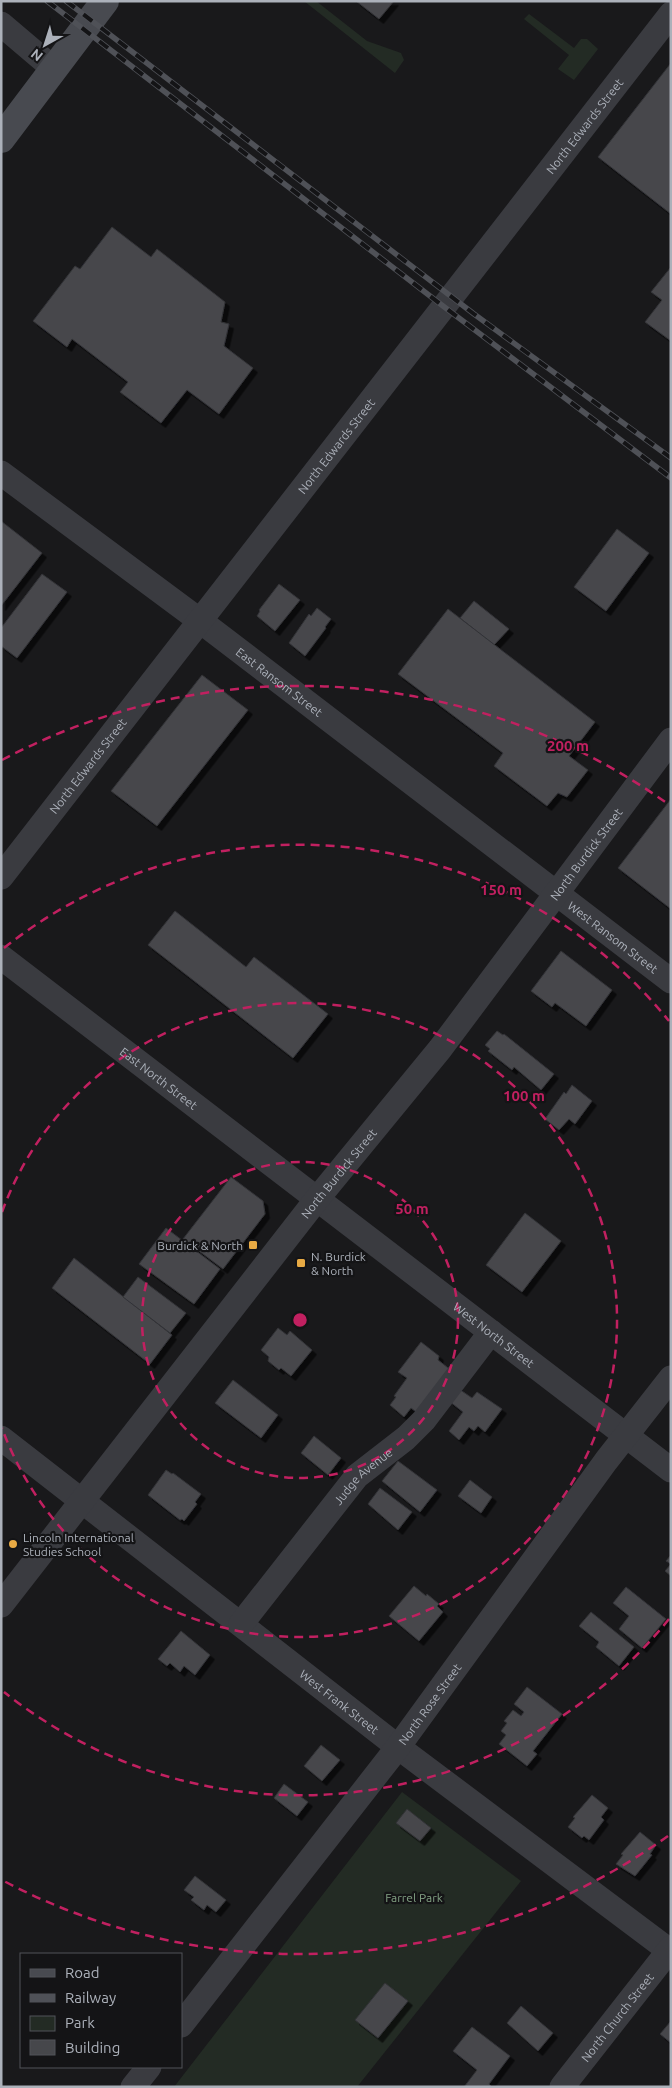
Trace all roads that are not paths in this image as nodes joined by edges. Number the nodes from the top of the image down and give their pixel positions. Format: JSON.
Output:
{"nodes":[{"id":1,"x":105,"y":1,"type":"edge"},
{"id":2,"x":671,"y":14,"type":"edge"},
{"id":3,"x":1,"y":24,"type":"edge"},
{"id":4,"x":54,"y":69,"type":"junction"},
{"id":5,"x":1,"y":139,"type":"edge"},
{"id":6,"x":1,"y":473,"type":"edge"},
{"id":7,"x":199,"y":620,"type":"junction"},
{"id":8,"x":671,"y":740,"type":"edge"},
{"id":9,"x":1,"y":877,"type":"edge"},
{"id":10,"x":556,"y":892,"type":"junction"},
{"id":11,"x":1,"y":958,"type":"edge"},
{"id":12,"x":671,"y":981,"type":"edge"},
{"id":13,"x":317,"y":1199,"type":"junction"},
{"id":14,"x":491,"y":1332,"type":"junction"},
{"id":15,"x":671,"y":1378,"type":"edge"},
{"id":16,"x":625,"y":1436,"type":"junction"},
{"id":17,"x":1,"y":1438,"type":"edge"},
{"id":18,"x":671,"y":1470,"type":"edge"},
{"id":19,"x":82,"y":1501,"type":"junction"},
{"id":20,"x":1,"y":1606,"type":"edge"},
{"id":21,"x":241,"y":1624,"type":"junction"},
{"id":22,"x":398,"y":1747,"type":"junction"},
{"id":23,"x":670,"y":1950,"type":"edge"},
{"id":24,"x":182,"y":2024,"type":"edge"},
{"id":25,"x":148,"y":2068,"type":"edge"},
{"id":26,"x":133,"y":2087,"type":"edge"},
{"id":27,"x":562,"y":2087,"type":"edge"}],
"edges":[{"from":1,"to":4,"type":"street"},
{"from":2,"to":7,"type":"street","name":"North Edwards Street"},
{"from":3,"to":4,"type":"street"},
{"from":4,"to":5,"type":"street"},
{"from":6,"to":7,"type":"street","name":"East Ransom Street"},
{"from":7,"to":9,"type":"street","name":"North Edwards Street"},
{"from":7,"to":10,"type":"street","name":"East Ransom Street"},
{"from":8,"to":10,"type":"street","name":"North Burdick Street"},
{"from":10,"to":12,"type":"street","name":"West Ransom Street"},
{"from":10,"to":13,"type":"street","name":"North Burdick Street"},
{"from":11,"to":13,"type":"street","name":"East North Street"},
{"from":13,"to":14,"type":"street","name":"West North Street"},
{"from":13,"to":19,"type":"street","name":"North Burdick Street"},
{"from":14,"to":16,"type":"street","name":"West North Street"},
{"from":14,"to":21,"type":"street","name":"Judge Avenue"},
{"from":15,"to":16,"type":"street","name":"North Rose Street"},
{"from":16,"to":18,"type":"street","name":"West North Street"},
{"from":16,"to":22,"type":"street","name":"North Rose Street"},
{"from":17,"to":19,"type":"street","name":"West Frank Street"},
{"from":19,"to":20,"type":"street","name":"North Burdick Street"},
{"from":19,"to":21,"type":"street","name":"West Frank Street"},
{"from":21,"to":22,"type":"street","name":"West Frank Street"},
{"from":22,"to":23,"type":"street","name":"West Frank Street"},
{"from":22,"to":24,"type":"street","name":"North Rose Street"},
{"from":23,"to":27,"type":"street","name":"North Church Street"},
{"from":25,"to":26,"type":"street"}]}
